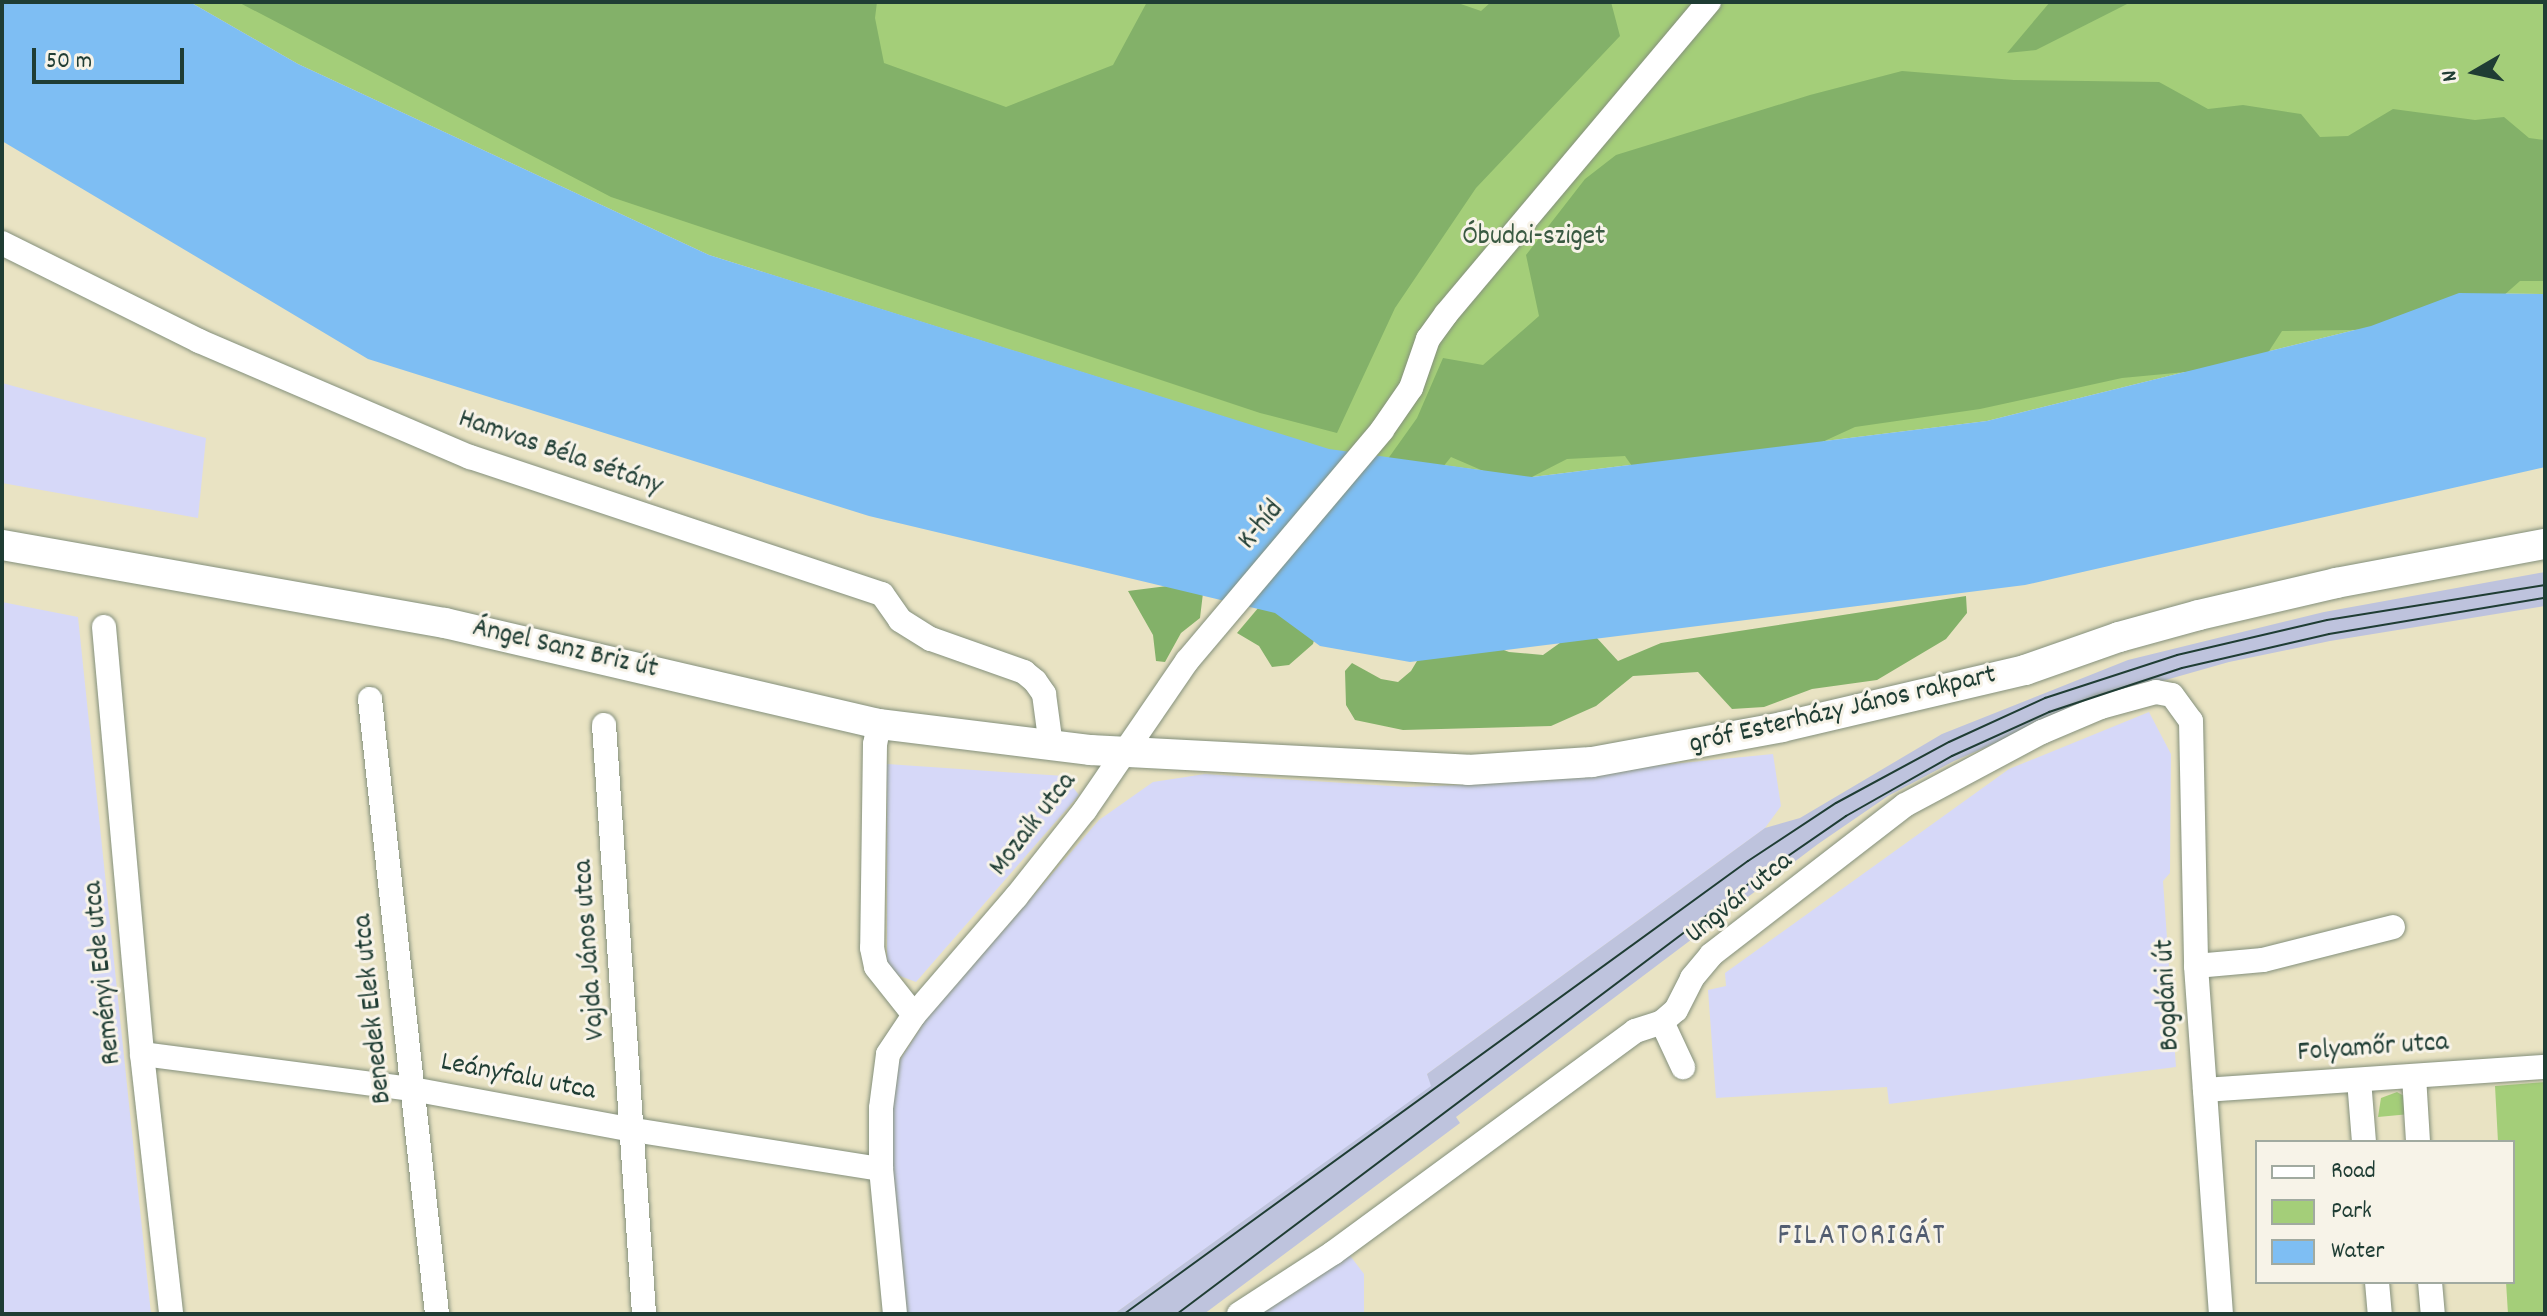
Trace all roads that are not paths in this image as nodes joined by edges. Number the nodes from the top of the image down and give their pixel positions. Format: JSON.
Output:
{"nodes":[{"id":1,"x":1709,"y":2,"type":"edge"},
{"id":2,"x":2,"y":243,"type":"edge"},
{"id":3,"x":2545,"y":544,"type":"edge"},
{"id":4,"x":2,"y":545,"type":"edge"},
{"id":5,"x":104,"y":627,"type":"dead end"},
{"id":6,"x":1187,"y":661,"type":"joint"},
{"id":7,"x":2156,"y":692,"type":"joint"},
{"id":8,"x":370,"y":699,"type":"dead end"},
{"id":9,"x":879,"y":724,"type":"junction"},
{"id":10,"x":604,"y":725,"type":"dead end"},
{"id":11,"x":1051,"y":746,"type":"junction"},
{"id":12,"x":1127,"y":751,"type":"junction"},
{"id":13,"x":2393,"y":927,"type":"dead end"},
{"id":14,"x":2196,"y":966,"type":"junction"},
{"id":15,"x":914,"y":1015,"type":"junction"},
{"id":16,"x":1662,"y":1022,"type":"junction"},
{"id":17,"x":142,"y":1054,"type":"junction"},
{"id":18,"x":1683,"y":1067,"type":"dead end"},
{"id":19,"x":2545,"y":1067,"type":"edge"},
{"id":20,"x":2414,"y":1076,"type":"junction"},
{"id":21,"x":2359,"y":1080,"type":"junction"},
{"id":22,"x":412,"y":1089,"type":"junction"},
{"id":23,"x":2205,"y":1090,"type":"junction"},
{"id":24,"x":634,"y":1130,"type":"junction"},
{"id":25,"x":2364,"y":1140,"type":"edge"},
{"id":26,"x":2418,"y":1140,"type":"edge"},
{"id":27,"x":872,"y":1166,"type":"junction"},
{"id":28,"x":2377,"y":1284,"type":"edge"},
{"id":29,"x":2430,"y":1284,"type":"edge"},
{"id":30,"x":171,"y":1314,"type":"edge"},
{"id":31,"x":437,"y":1314,"type":"edge"},
{"id":32,"x":644,"y":1314,"type":"edge"},
{"id":33,"x":895,"y":1314,"type":"edge"},
{"id":34,"x":1239,"y":1314,"type":"edge"},
{"id":35,"x":2221,"y":1314,"type":"edge"},
{"id":36,"x":2380,"y":1314,"type":"edge"},
{"id":37,"x":2433,"y":1314,"type":"edge"}],
"edges":[{"from":1,"to":6,"type":"street","name":"K-híd"},
{"from":2,"to":11,"type":"street","name":"Hamvas Béla sétány"},
{"from":3,"to":12,"type":"main road","name":"gróf Esterházy János rakpart"},
{"from":4,"to":9,"type":"main road","name":"Ángel Sanz Briz út"},
{"from":5,"to":17,"type":"street","name":"Reményi Ede utca"},
{"from":6,"to":12,"type":"street","name":"Mozaik utca"},
{"from":7,"to":14,"type":"street","name":"Bogdáni út"},
{"from":7,"to":16,"type":"street","name":"Ungvár utca"},
{"from":8,"to":22,"type":"street","name":"Benedek Elek utca"},
{"from":9,"to":11,"type":"main road","name":"Ángel Sanz Briz út"},
{"from":9,"to":15,"type":"street"},
{"from":10,"to":24,"type":"street","name":"Vajda János utca"},
{"from":11,"to":12,"type":"main road","name":"Ángel Sanz Briz út"},
{"from":12,"to":15,"type":"street","name":"Mozaik utca"},
{"from":13,"to":14,"type":"street"},
{"from":14,"to":23,"type":"street","name":"Bogdáni út"},
{"from":15,"to":27,"type":"street","name":"Mozaik utca"},
{"from":16,"to":18,"type":"street"},
{"from":16,"to":34,"type":"street","name":"Ungvár utca"},
{"from":17,"to":22,"type":"street","name":"Leányfalu utca"},
{"from":17,"to":30,"type":"street","name":"Reményi Ede utca"},
{"from":19,"to":20,"type":"street","name":"Folyamőr utca"},
{"from":20,"to":21,"type":"street","name":"Folyamőr utca"},
{"from":20,"to":26,"type":"street"},
{"from":21,"to":23,"type":"street","name":"Folyamőr utca"},
{"from":21,"to":25,"type":"street"},
{"from":22,"to":24,"type":"street","name":"Leányfalu utca"},
{"from":22,"to":31,"type":"street","name":"Benedek Elek utca"},
{"from":23,"to":35,"type":"street","name":"Bogdáni út"},
{"from":24,"to":27,"type":"street","name":"Leányfalu utca"},
{"from":24,"to":32,"type":"street","name":"Vajda János utca"},
{"from":27,"to":33,"type":"street","name":"Mozaik utca"},
{"from":28,"to":36,"type":"street"},
{"from":29,"to":37,"type":"street"}]}
